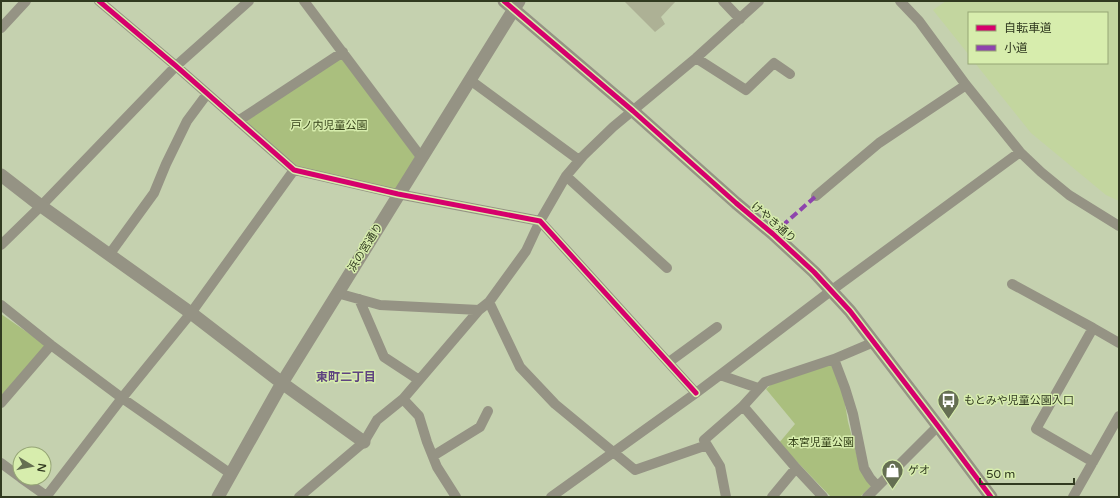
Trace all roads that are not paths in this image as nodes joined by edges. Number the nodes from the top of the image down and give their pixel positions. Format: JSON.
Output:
{"nodes":[{"id":1,"x":26,"y":1,"type":"edge"},
{"id":2,"x":98,"y":1,"type":"edge"},
{"id":3,"x":249,"y":1,"type":"edge"},
{"id":4,"x":304,"y":1,"type":"edge"},
{"id":5,"x":723,"y":1,"type":"edge"},
{"id":6,"x":759,"y":1,"type":"edge"},
{"id":7,"x":900,"y":1,"type":"edge"},
{"id":8,"x":512,"y":4,"type":"edge"},
{"id":9,"x":740,"y":19,"type":"junction"},
{"id":10,"x":1,"y":28,"type":"edge"},
{"id":11,"x":343,"y":52,"type":"junction"},
{"id":12,"x":696,"y":58,"type":"junction"},
{"id":13,"x":176,"y":66,"type":"junction"},
{"id":14,"x":790,"y":74,"type":"dead end"},
{"id":15,"x":470,"y":80,"type":"junction"},
{"id":16,"x":966,"y":85,"type":"junction"},
{"id":17,"x":207,"y":94,"type":"junction"},
{"id":18,"x":633,"y":110,"type":"junction"},
{"id":19,"x":238,"y":121,"type":"junction"},
{"id":20,"x":1020,"y":152,"type":"junction"},
{"id":21,"x":421,"y":157,"type":"junction"},
{"id":22,"x":579,"y":160,"type":"junction"},
{"id":23,"x":294,"y":170,"type":"junction"},
{"id":24,"x":1,"y":175,"type":"edge"},
{"id":25,"x":566,"y":176,"type":"junction"},
{"id":26,"x":398,"y":194,"type":"junction"},
{"id":27,"x":816,"y":196,"type":"dead end"},
{"id":28,"x":41,"y":206,"type":"junction"},
{"id":29,"x":540,"y":221,"type":"junction"},
{"id":30,"x":1119,"y":226,"type":"edge"},
{"id":31,"x":1,"y":245,"type":"edge"},
{"id":32,"x":109,"y":255,"type":"junction"},
{"id":33,"x":667,"y":268,"type":"dead end"},
{"id":34,"x":1012,"y":284,"type":"dead end"},
{"id":35,"x":832,"y":290,"type":"junction"},
{"id":36,"x":337,"y":293,"type":"junction"},
{"id":37,"x":359,"y":300,"type":"junction"},
{"id":38,"x":489,"y":302,"type":"junction"},
{"id":39,"x":1,"y":305,"type":"edge"},
{"id":40,"x":479,"y":310,"type":"junction"},
{"id":41,"x":191,"y":313,"type":"junction"},
{"id":42,"x":717,"y":327,"type":"dead end"},
{"id":43,"x":1093,"y":328,"type":"junction"},
{"id":44,"x":874,"y":342,"type":"junction"},
{"id":45,"x":1119,"y":343,"type":"edge"},
{"id":46,"x":51,"y":345,"type":"junction"},
{"id":47,"x":834,"y":359,"type":"junction"},
{"id":48,"x":669,"y":362,"type":"junction"},
{"id":49,"x":720,"y":374,"type":"junction"},
{"id":50,"x":419,"y":380,"type":"junction"},
{"id":51,"x":282,"y":383,"type":"junction"},
{"id":52,"x":758,"y":388,"type":"junction"},
{"id":53,"x":696,"y":393,"type":"junction"},
{"id":54,"x":122,"y":398,"type":"junction"},
{"id":55,"x":403,"y":399,"type":"junction"},
{"id":56,"x":1,"y":403,"type":"edge"},
{"id":57,"x":743,"y":406,"type":"junction"},
{"id":58,"x":488,"y":411,"type":"dead end"},
{"id":59,"x":1119,"y":416,"type":"edge"},
{"id":60,"x":938,"y":426,"type":"junction"},
{"id":61,"x":1116,"y":426,"type":"edge"},
{"id":62,"x":364,"y":442,"type":"junction"},
{"id":63,"x":707,"y":445,"type":"junction"},
{"id":64,"x":614,"y":452,"type":"junction"},
{"id":65,"x":433,"y":456,"type":"junction"},
{"id":66,"x":1093,"y":462,"type":"junction"},
{"id":67,"x":1,"y":463,"type":"edge"},
{"id":68,"x":796,"y":468,"type":"junction"},
{"id":69,"x":12,"y":471,"type":"edge"},
{"id":70,"x":231,"y":474,"type":"junction"},
{"id":71,"x":32,"y":486,"type":"edge"},
{"id":72,"x":877,"y":486,"type":"junction"},
{"id":73,"x":1076,"y":496,"type":"edge"},
{"id":74,"x":47,"y":497,"type":"edge"},
{"id":75,"x":218,"y":497,"type":"edge"},
{"id":76,"x":299,"y":497,"type":"edge"},
{"id":77,"x":456,"y":497,"type":"edge"},
{"id":78,"x":551,"y":497,"type":"edge"},
{"id":79,"x":726,"y":497,"type":"edge"},
{"id":80,"x":772,"y":497,"type":"edge"},
{"id":81,"x":823,"y":497,"type":"edge"},
{"id":82,"x":867,"y":497,"type":"edge"},
{"id":83,"x":991,"y":497,"type":"edge"}],
"edges":[{"from":1,"to":10,"type":"street"},
{"from":2,"to":13,"type":"street"},
{"from":3,"to":13,"type":"street"},
{"from":4,"to":11,"type":"street"},
{"from":5,"to":9,"type":"street"},
{"from":6,"to":9,"type":"street"},
{"from":7,"to":16,"type":"street"},
{"from":8,"to":15,"type":"street","name":"浜の宮通り"},
{"from":8,"to":18,"type":"street","name":"けやき通り"},
{"from":9,"to":12,"type":"street"},
{"from":11,"to":19,"type":"street"},
{"from":11,"to":21,"type":"street"},
{"from":12,"to":14,"type":"street"},
{"from":12,"to":18,"type":"street"},
{"from":13,"to":17,"type":"street"},
{"from":13,"to":28,"type":"street"},
{"from":15,"to":21,"type":"street","name":"浜の宮通り"},
{"from":15,"to":22,"type":"street"},
{"from":16,"to":20,"type":"street"},
{"from":16,"to":27,"type":"street"},
{"from":17,"to":19,"type":"street"},
{"from":17,"to":32,"type":"street"},
{"from":18,"to":22,"type":"street"},
{"from":18,"to":35,"type":"street","name":"けやき通り"},
{"from":19,"to":23,"type":"street"},
{"from":20,"to":30,"type":"street"},
{"from":20,"to":35,"type":"street"},
{"from":21,"to":26,"type":"street","name":"浜の宮通り"},
{"from":22,"to":25,"type":"street"},
{"from":23,"to":26,"type":"street"},
{"from":23,"to":41,"type":"street"},
{"from":24,"to":28,"type":"street"},
{"from":25,"to":29,"type":"street"},
{"from":25,"to":33,"type":"street"},
{"from":26,"to":29,"type":"street"},
{"from":26,"to":36,"type":"street","name":"浜の宮通り"},
{"from":28,"to":31,"type":"street"},
{"from":28,"to":32,"type":"street"},
{"from":29,"to":38,"type":"street"},
{"from":29,"to":48,"type":"street"},
{"from":32,"to":41,"type":"street"},
{"from":34,"to":43,"type":"street"},
{"from":35,"to":44,"type":"street","name":"けやき通り"},
{"from":35,"to":49,"type":"street"},
{"from":36,"to":37,"type":"street"},
{"from":36,"to":51,"type":"street","name":"浜の宮通り"},
{"from":37,"to":40,"type":"street"},
{"from":37,"to":50,"type":"street"},
{"from":38,"to":40,"type":"street"},
{"from":38,"to":64,"type":"street"},
{"from":39,"to":46,"type":"street"},
{"from":40,"to":50,"type":"street"},
{"from":41,"to":51,"type":"street"},
{"from":41,"to":54,"type":"street"},
{"from":42,"to":48,"type":"street"},
{"from":43,"to":45,"type":"street"},
{"from":43,"to":66,"type":"street"},
{"from":44,"to":47,"type":"street"},
{"from":44,"to":60,"type":"street","name":"けやき通り"},
{"from":46,"to":54,"type":"street"},
{"from":46,"to":56,"type":"street"},
{"from":47,"to":52,"type":"street"},
{"from":47,"to":72,"type":"street"},
{"from":48,"to":53,"type":"street"},
{"from":49,"to":52,"type":"street"},
{"from":49,"to":53,"type":"street"},
{"from":50,"to":55,"type":"street"},
{"from":51,"to":62,"type":"street"},
{"from":51,"to":70,"type":"street","name":"浜の宮通り"},
{"from":52,"to":57,"type":"street"},
{"from":53,"to":64,"type":"street"},
{"from":54,"to":70,"type":"street"},
{"from":54,"to":74,"type":"street"},
{"from":55,"to":62,"type":"street"},
{"from":55,"to":65,"type":"street"},
{"from":57,"to":63,"type":"street"},
{"from":57,"to":68,"type":"street"},
{"from":58,"to":65,"type":"street"},
{"from":59,"to":61,"type":"street"},
{"from":60,"to":72,"type":"street"},
{"from":60,"to":83,"type":"street","name":"けやき通り"},
{"from":61,"to":66,"type":"street"},
{"from":62,"to":76,"type":"street"},
{"from":63,"to":64,"type":"street"},
{"from":63,"to":79,"type":"street"},
{"from":64,"to":78,"type":"street"},
{"from":65,"to":77,"type":"street"},
{"from":66,"to":73,"type":"street"},
{"from":67,"to":69,"type":"street"},
{"from":68,"to":80,"type":"street"},
{"from":68,"to":81,"type":"street"},
{"from":70,"to":75,"type":"street","name":"浜の宮通り"},
{"from":71,"to":74,"type":"street"},
{"from":72,"to":82,"type":"street"}]}
